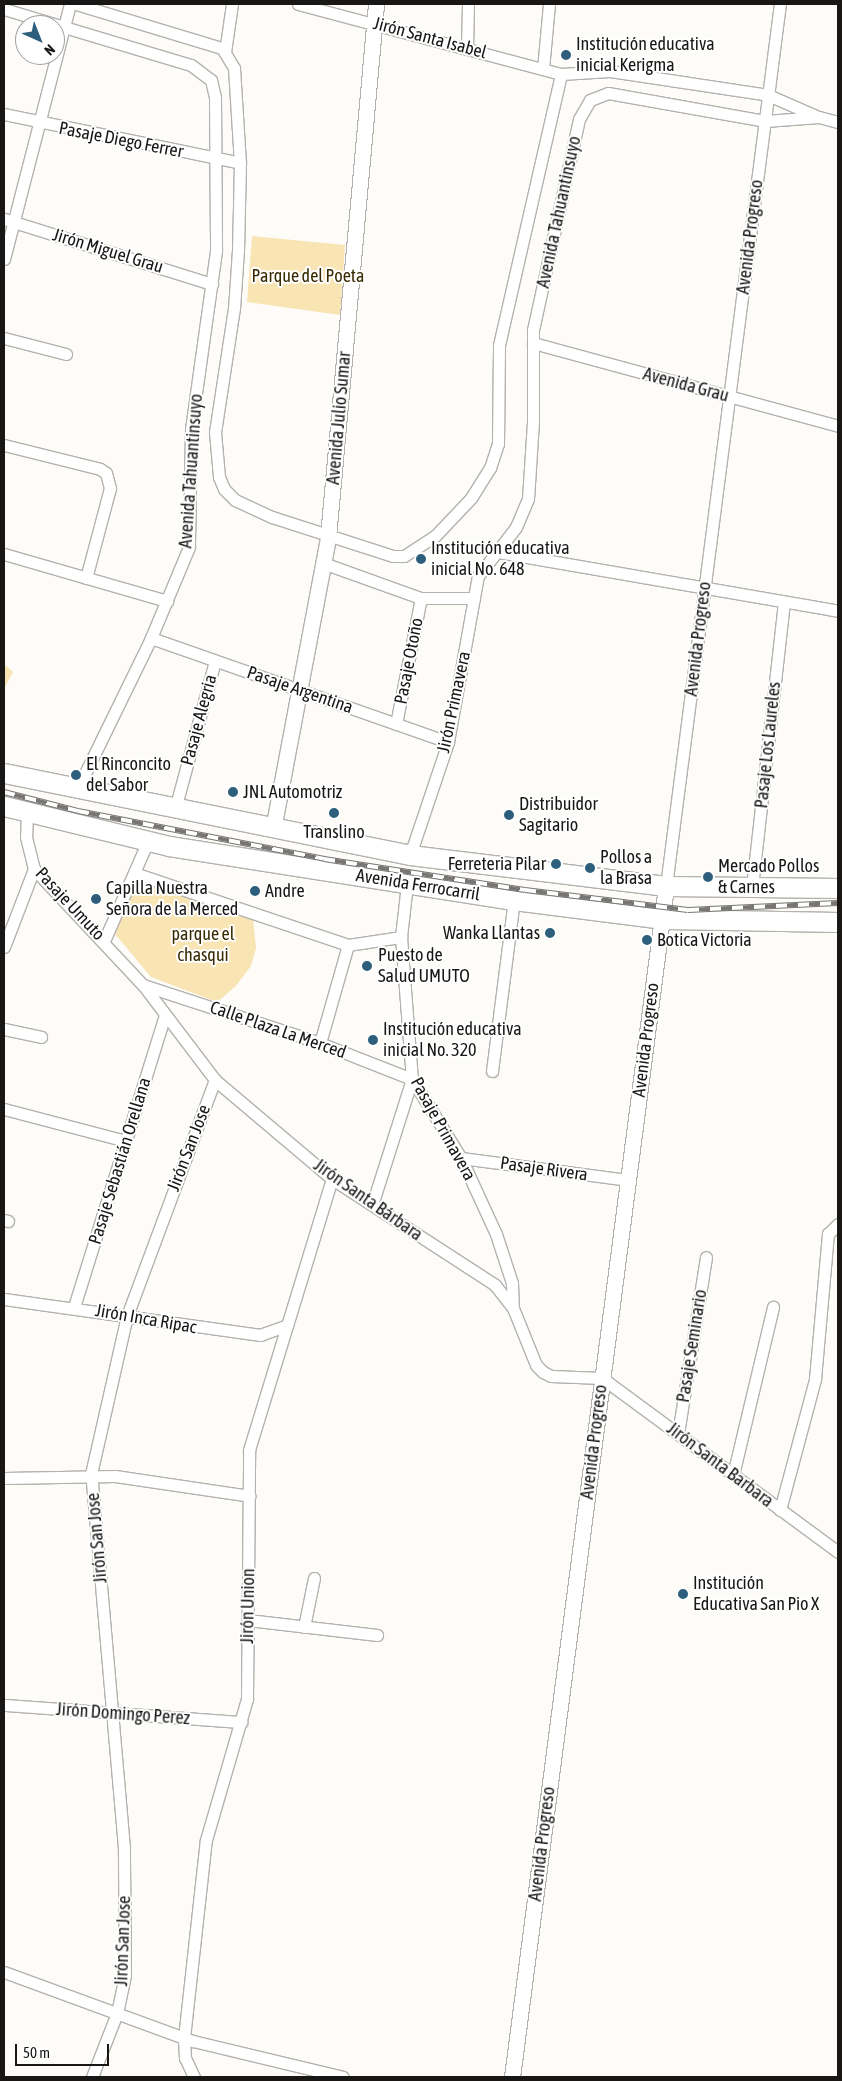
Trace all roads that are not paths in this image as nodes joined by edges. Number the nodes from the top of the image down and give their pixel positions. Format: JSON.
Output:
{"nodes":[{"id":1,"x":70,"y":4,"type":"edge"},
{"id":2,"x":76,"y":4,"type":"edge"},
{"id":3,"x":232,"y":4,"type":"edge"},
{"id":4,"x":298,"y":4,"type":"edge"},
{"id":5,"x":376,"y":4,"type":"edge"},
{"id":6,"x":468,"y":4,"type":"edge"},
{"id":7,"x":549,"y":4,"type":"edge"},
{"id":8,"x":780,"y":4,"type":"edge"},
{"id":9,"x":4,"y":9,"type":"edge"},
{"id":10,"x":26,"y":15,"type":"edge"},
{"id":11,"x":65,"y":22,"type":"edge"},
{"id":12,"x":376,"y":24,"type":"junction"},
{"id":13,"x":65,"y":25,"type":"edge"},
{"id":14,"x":467,"y":48,"type":"junction"},
{"id":15,"x":226,"y":52,"type":"junction"},
{"id":16,"x":54,"y":65,"type":"edge"},
{"id":17,"x":543,"y":69,"type":"junction"},
{"id":18,"x":561,"y":74,"type":"junction"},
{"id":19,"x":768,"y":95,"type":"junction"},
{"id":20,"x":4,"y":114,"type":"edge"},
{"id":21,"x":819,"y":117,"type":"junction"},
{"id":22,"x":765,"y":121,"type":"junction"},
{"id":23,"x":838,"y":122,"type":"edge"},
{"id":24,"x":39,"y":124,"type":"junction"},
{"id":25,"x":216,"y":160,"type":"junction"},
{"id":26,"x":240,"y":163,"type":"junction"},
{"id":27,"x":8,"y":220,"type":"edge"},
{"id":28,"x":4,"y":258,"type":"edge"},
{"id":29,"x":212,"y":284,"type":"junction"},
{"id":30,"x":4,"y":338,"type":"edge"},
{"id":31,"x":533,"y":344,"type":"junction"},
{"id":32,"x":66,"y":354,"type":"dead end"},
{"id":33,"x":730,"y":397,"type":"junction"},
{"id":34,"x":838,"y":426,"type":"edge"},
{"id":35,"x":4,"y":445,"type":"edge"},
{"id":36,"x":328,"y":537,"type":"junction"},
{"id":37,"x":498,"y":552,"type":"junction"},
{"id":38,"x":4,"y":554,"type":"edge"},
{"id":39,"x":323,"y":563,"type":"junction"},
{"id":40,"x":86,"y":578,"type":"junction"},
{"id":41,"x":704,"y":589,"type":"junction"},
{"id":42,"x":421,"y":598,"type":"junction"},
{"id":43,"x":474,"y":598,"type":"junction"},
{"id":44,"x":167,"y":601,"type":"junction"},
{"id":45,"x":784,"y":603,"type":"junction"},
{"id":46,"x":838,"y":611,"type":"edge"},
{"id":47,"x":151,"y":638,"type":"junction"},
{"id":48,"x":215,"y":661,"type":"junction"},
{"id":49,"x":299,"y":690,"type":"junction"},
{"id":50,"x":396,"y":724,"type":"junction"},
{"id":51,"x":448,"y":742,"type":"junction"},
{"id":52,"x":4,"y":773,"type":"edge"},
{"id":53,"x":77,"y":790,"type":"junction"},
{"id":54,"x":4,"y":806,"type":"edge"},
{"id":55,"x":175,"y":809,"type":"junction"},
{"id":56,"x":27,"y":812,"type":"junction"},
{"id":57,"x":273,"y":829,"type":"junction"},
{"id":58,"x":148,"y":841,"type":"junction"},
{"id":59,"x":410,"y":855,"type":"junction"},
{"id":60,"x":34,"y":869,"type":"junction"},
{"id":61,"x":134,"y":873,"type":"junction"},
{"id":62,"x":407,"y":884,"type":"junction"},
{"id":63,"x":666,"y":886,"type":"junction"},
{"id":64,"x":752,"y":887,"type":"junction"},
{"id":65,"x":838,"y":888,"type":"edge"},
{"id":66,"x":514,"y":900,"type":"junction"},
{"id":67,"x":662,"y":920,"type":"junction"},
{"id":68,"x":838,"y":922,"type":"edge"},
{"id":69,"x":401,"y":937,"type":"junction"},
{"id":70,"x":104,"y":940,"type":"junction"},
{"id":71,"x":348,"y":944,"type":"junction"},
{"id":72,"x":4,"y":947,"type":"edge"},
{"id":73,"x":143,"y":984,"type":"junction"},
{"id":74,"x":165,"y":1015,"type":"junction"},
{"id":75,"x":4,"y":1029,"type":"edge"},
{"id":76,"x":41,"y":1037,"type":"dead end"},
{"id":77,"x":320,"y":1043,"type":"junction"},
{"id":78,"x":492,"y":1071,"type":"dead end"},
{"id":79,"x":412,"y":1079,"type":"junction"},
{"id":80,"x":215,"y":1080,"type":"junction"},
{"id":81,"x":4,"y":1110,"type":"edge"},
{"id":82,"x":126,"y":1141,"type":"junction"},
{"id":83,"x":461,"y":1158,"type":"junction"},
{"id":84,"x":332,"y":1179,"type":"junction"},
{"id":85,"x":628,"y":1180,"type":"junction"},
{"id":86,"x":372,"y":1205,"type":"junction"},
{"id":87,"x":838,"y":1224,"type":"edge"},
{"id":88,"x":706,"y":1258,"type":"dead end"},
{"id":89,"x":4,"y":1299,"type":"edge"},
{"id":90,"x":74,"y":1307,"type":"junction"},
{"id":91,"x":774,"y":1307,"type":"dead end"},
{"id":92,"x":513,"y":1308,"type":"junction"},
{"id":93,"x":127,"y":1316,"type":"junction"},
{"id":94,"x":287,"y":1325,"type":"junction"},
{"id":95,"x":602,"y":1378,"type":"junction"},
{"id":96,"x":678,"y":1434,"type":"junction"},
{"id":97,"x":91,"y":1474,"type":"junction"},
{"id":98,"x":733,"y":1475,"type":"junction"},
{"id":99,"x":4,"y":1478,"type":"edge"},
{"id":100,"x":250,"y":1496,"type":"junction"},
{"id":101,"x":780,"y":1510,"type":"junction"},
{"id":102,"x":838,"y":1552,"type":"edge"},
{"id":103,"x":314,"y":1578,"type":"dead end"},
{"id":104,"x":248,"y":1620,"type":"junction"},
{"id":105,"x":304,"y":1627,"type":"junction"},
{"id":106,"x":377,"y":1634,"type":"dead end"},
{"id":107,"x":4,"y":1705,"type":"edge"},
{"id":108,"x":114,"y":1714,"type":"junction"},
{"id":109,"x":241,"y":1722,"type":"junction"},
{"id":110,"x":4,"y":1972,"type":"edge"},
{"id":111,"x":117,"y":2014,"type":"junction"},
{"id":112,"x":184,"y":2038,"type":"junction"},
{"id":113,"x":92,"y":2077,"type":"edge"},
{"id":114,"x":194,"y":2077,"type":"edge"},
{"id":115,"x":343,"y":2077,"type":"edge"},
{"id":116,"x":512,"y":2077,"type":"edge"}],
"edges":[{"from":1,"to":11,"type":"street"},
{"from":2,"to":15,"type":"street"},
{"from":3,"to":15,"type":"street"},
{"from":4,"to":12,"type":"street","name":"Jirón Santa Isabel"},
{"from":5,"to":12,"type":"street","name":"Avenida Julio Sumar"},
{"from":6,"to":14,"type":"street"},
{"from":7,"to":17,"type":"street"},
{"from":8,"to":19,"type":"street","name":"Avenida Progreso"},
{"from":9,"to":10,"type":"street"},
{"from":12,"to":14,"type":"street","name":"Jirón Santa Isabel"},
{"from":12,"to":36,"type":"street","name":"Avenida Julio Sumar"},
{"from":13,"to":25,"type":"street","name":"Avenida Tahuantinsuyo"},
{"from":14,"to":17,"type":"street","name":"Jirón Santa Isabel"},
{"from":15,"to":26,"type":"street"},
{"from":16,"to":24,"type":"street"},
{"from":17,"to":18,"type":"street","name":"Jirón Santa Isabel"},
{"from":18,"to":19,"type":"street","name":"Avenida Tahuantinsuyo"},
{"from":18,"to":36,"type":"street"},
{"from":19,"to":21,"type":"street","name":"Avenida Tahuantinsuyo"},
{"from":19,"to":22,"type":"street","name":"Avenida Progreso"},
{"from":20,"to":24,"type":"street","name":"Pasaje Diego Ferrer"},
{"from":21,"to":22,"type":"street","name":"Avenida Tahuantinsuyo"},
{"from":21,"to":23,"type":"street","name":"Avenida Tahuantinsuyo"},
{"from":22,"to":31,"type":"street","name":"Avenida Tahuantinsuyo"},
{"from":22,"to":33,"type":"street","name":"Avenida Progreso"},
{"from":24,"to":25,"type":"street","name":"Pasaje Diego Ferrer"},
{"from":24,"to":27,"type":"street"},
{"from":25,"to":26,"type":"street","name":"Pasaje Diego Ferrer"},
{"from":25,"to":29,"type":"street","name":"Avenida Tahuantinsuyo"},
{"from":26,"to":36,"type":"street"},
{"from":27,"to":28,"type":"street"},
{"from":27,"to":29,"type":"street","name":"Jirón Miguel Grau"},
{"from":29,"to":44,"type":"street","name":"Avenida Tahuantinsuyo"},
{"from":30,"to":32,"type":"street"},
{"from":31,"to":33,"type":"street","name":"Avenida Grau"},
{"from":31,"to":37,"type":"street","name":"Avenida Tahuantinsuyo"},
{"from":33,"to":34,"type":"street","name":"Avenida Grau"},
{"from":33,"to":41,"type":"street","name":"Avenida Progreso"},
{"from":35,"to":40,"type":"street"},
{"from":36,"to":39,"type":"street","name":"Avenida Julio Sumar"},
{"from":37,"to":41,"type":"street"},
{"from":37,"to":43,"type":"street","name":"Jirón Primavera"},
{"from":38,"to":40,"type":"street"},
{"from":39,"to":42,"type":"street"},
{"from":39,"to":49,"type":"street","name":"Avenida Julio Sumar"},
{"from":40,"to":44,"type":"street"},
{"from":41,"to":45,"type":"street"},
{"from":41,"to":63,"type":"street","name":"Avenida Progreso"},
{"from":42,"to":43,"type":"street"},
{"from":42,"to":50,"type":"street","name":"Pasaje Otoño"},
{"from":43,"to":51,"type":"street","name":"Jirón Primavera"},
{"from":44,"to":47,"type":"street","name":"Avenida Tahuantinsuyo"},
{"from":45,"to":46,"type":"street"},
{"from":45,"to":64,"type":"street","name":"Pasaje Los Laureles"},
{"from":47,"to":48,"type":"street","name":"Pasaje Argentina"},
{"from":47,"to":53,"type":"street","name":"Avenida Tahuantinsuyo"},
{"from":48,"to":49,"type":"street","name":"Pasaje Argentina"},
{"from":48,"to":55,"type":"street","name":"Pasaje Alegria"},
{"from":49,"to":50,"type":"street","name":"Pasaje Argentina"},
{"from":49,"to":57,"type":"street","name":"Avenida Julio Sumar"},
{"from":50,"to":51,"type":"street","name":"Pasaje Argentina"},
{"from":51,"to":59,"type":"street","name":"Jirón Primavera"},
{"from":52,"to":53,"type":"main road","name":"Avenida Ferrocarril"},
{"from":53,"to":55,"type":"main road","name":"Avenida Ferrocarril"},
{"from":54,"to":56,"type":"main road","name":"Avenida Ferrocarril"},
{"from":55,"to":57,"type":"main road","name":"Avenida Ferrocarril"},
{"from":56,"to":58,"type":"main road","name":"Avenida Ferrocarril"},
{"from":56,"to":60,"type":"street","name":"Pasaje Umuto"},
{"from":57,"to":59,"type":"main road","name":"Avenida Ferrocarril"},
{"from":58,"to":61,"type":"street"},
{"from":58,"to":62,"type":"main road","name":"Avenida Ferrocarril"},
{"from":59,"to":63,"type":"main road","name":"Avenida Ferrocarril"},
{"from":60,"to":70,"type":"street","name":"Pasaje Umuto"},
{"from":60,"to":72,"type":"street"},
{"from":61,"to":70,"type":"street"},
{"from":61,"to":71,"type":"street"},
{"from":62,"to":66,"type":"main road","name":"Avenida Ferrocarril"},
{"from":62,"to":69,"type":"street","name":"Pasaje Primavera"},
{"from":63,"to":64,"type":"main road","name":"Avenida Ferrocarril"},
{"from":63,"to":67,"type":"street","name":"Avenida Progreso"},
{"from":64,"to":65,"type":"main road","name":"Avenida Ferrocarril"},
{"from":66,"to":67,"type":"main road","name":"Avenida Ferrocarril"},
{"from":66,"to":78,"type":"street"},
{"from":67,"to":68,"type":"main road","name":"Avenida Ferrocarril"},
{"from":67,"to":85,"type":"street","name":"Avenida Progreso"},
{"from":69,"to":71,"type":"street"},
{"from":69,"to":79,"type":"street","name":"Pasaje Primavera"},
{"from":70,"to":73,"type":"street","name":"Pasaje Umuto"},
{"from":71,"to":77,"type":"street"},
{"from":73,"to":74,"type":"street","name":"Jirón Santa Bárbara"},
{"from":73,"to":77,"type":"street","name":"Calle Plaza La Merced"},
{"from":74,"to":80,"type":"street","name":"Jirón Santa Bárbara"},
{"from":74,"to":82,"type":"street","name":"Pasaje Sebastián Orellana"},
{"from":75,"to":76,"type":"street"},
{"from":77,"to":79,"type":"street","name":"Calle Plaza La Merced"},
{"from":79,"to":83,"type":"street","name":"Pasaje Primavera"},
{"from":79,"to":86,"type":"street"},
{"from":80,"to":84,"type":"street","name":"Jirón Santa Bárbara"},
{"from":80,"to":93,"type":"street","name":"Jirón San Jose"},
{"from":81,"to":82,"type":"street"},
{"from":82,"to":90,"type":"street","name":"Pasaje Sebastián Orellana"},
{"from":83,"to":85,"type":"street","name":"Pasaje Rivera"},
{"from":83,"to":92,"type":"street","name":"Pasaje Primavera"},
{"from":84,"to":86,"type":"street","name":"Jirón Santa Bárbara"},
{"from":84,"to":94,"type":"street","name":"Jirón Union"},
{"from":85,"to":95,"type":"street","name":"Avenida Progreso"},
{"from":86,"to":92,"type":"street","name":"Jirón Santa Bárbara"},
{"from":87,"to":101,"type":"street"},
{"from":88,"to":96,"type":"street","name":"Pasaje Seminario"},
{"from":89,"to":90,"type":"street","name":"Jirón Inca Ripac"},
{"from":90,"to":93,"type":"street","name":"Jirón Inca Ripac"},
{"from":91,"to":98,"type":"street"},
{"from":92,"to":95,"type":"street","name":"Jirón Santa Bárbara"},
{"from":93,"to":94,"type":"street","name":"Jirón Inca Ripac"},
{"from":93,"to":97,"type":"street","name":"Jirón San Jose"},
{"from":94,"to":100,"type":"street","name":"Jirón Union"},
{"from":95,"to":96,"type":"street","name":"Jirón Santa Barbara"},
{"from":95,"to":116,"type":"street","name":"Avenida Progreso"},
{"from":96,"to":98,"type":"street","name":"Jirón Santa Barbara"},
{"from":97,"to":99,"type":"street"},
{"from":97,"to":100,"type":"street"},
{"from":97,"to":108,"type":"street","name":"Jirón San Jose"},
{"from":98,"to":101,"type":"street","name":"Jirón Santa Barbara"},
{"from":100,"to":104,"type":"street","name":"Jirón Union"},
{"from":101,"to":102,"type":"street","name":"Jirón Santa Barbara"},
{"from":103,"to":105,"type":"street"},
{"from":104,"to":105,"type":"street"},
{"from":104,"to":109,"type":"street","name":"Jirón Union"},
{"from":105,"to":106,"type":"street"},
{"from":107,"to":108,"type":"street","name":"Jirón Domingo Perez"},
{"from":108,"to":109,"type":"street","name":"Jirón Domingo Perez"},
{"from":108,"to":111,"type":"street","name":"Jirón San Jose"},
{"from":109,"to":112,"type":"street","name":"Jirón Union"},
{"from":110,"to":111,"type":"street"},
{"from":111,"to":112,"type":"street"},
{"from":111,"to":113,"type":"street","name":"Jirón San Jose"},
{"from":112,"to":114,"type":"street","name":"Jirón Union"},
{"from":112,"to":115,"type":"street"}]}
